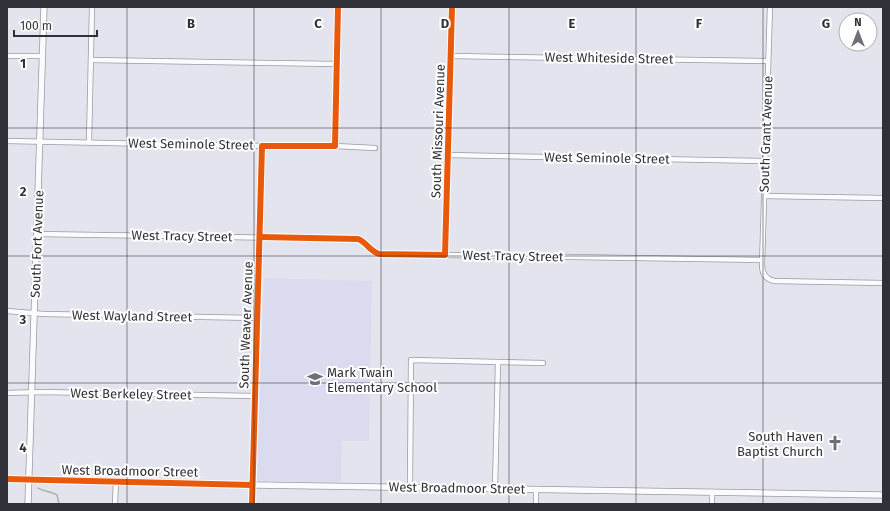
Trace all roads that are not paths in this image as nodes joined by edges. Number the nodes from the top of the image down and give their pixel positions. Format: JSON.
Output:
{"nodes":[{"id":1,"x":44,"y":7,"type":"edge"},
{"id":2,"x":92,"y":7,"type":"edge"},
{"id":3,"x":338,"y":7,"type":"edge"},
{"id":4,"x":452,"y":7,"type":"edge"},
{"id":5,"x":770,"y":7,"type":"edge"},
{"id":6,"x":7,"y":56,"type":"edge"},
{"id":7,"x":42,"y":56,"type":"junction"},
{"id":8,"x":451,"y":56,"type":"junction"},
{"id":9,"x":91,"y":60,"type":"junction"},
{"id":10,"x":768,"y":61,"type":"junction"},
{"id":11,"x":337,"y":64,"type":"junction"},
{"id":12,"x":7,"y":141,"type":"edge"},
{"id":13,"x":40,"y":141,"type":"junction"},
{"id":14,"x":89,"y":142,"type":"junction"},
{"id":15,"x":262,"y":146,"type":"junction"},
{"id":16,"x":335,"y":146,"type":"junction"},
{"id":17,"x":375,"y":148,"type":"dead end"},
{"id":18,"x":448,"y":155,"type":"junction"},
{"id":19,"x":766,"y":161,"type":"junction"},
{"id":20,"x":764,"y":196,"type":"junction"},
{"id":21,"x":883,"y":198,"type":"edge"},
{"id":22,"x":37,"y":234,"type":"junction"},
{"id":23,"x":260,"y":237,"type":"junction"},
{"id":24,"x":445,"y":255,"type":"junction"},
{"id":25,"x":762,"y":260,"type":"junction"},
{"id":26,"x":883,"y":283,"type":"edge"},
{"id":27,"x":7,"y":312,"type":"edge"},
{"id":28,"x":35,"y":313,"type":"junction"},
{"id":29,"x":257,"y":318,"type":"junction"},
{"id":30,"x":498,"y":362,"type":"junction"},
{"id":31,"x":543,"y":363,"type":"dead end"},
{"id":32,"x":32,"y":392,"type":"junction"},
{"id":33,"x":7,"y":393,"type":"edge"},
{"id":34,"x":255,"y":396,"type":"junction"},
{"id":35,"x":7,"y":479,"type":"edge"},
{"id":36,"x":29,"y":479,"type":"junction"},
{"id":37,"x":116,"y":481,"type":"junction"},
{"id":38,"x":252,"y":484,"type":"junction"},
{"id":39,"x":410,"y":487,"type":"junction"},
{"id":40,"x":495,"y":488,"type":"junction"},
{"id":41,"x":536,"y":489,"type":"junction"},
{"id":42,"x":712,"y":492,"type":"junction"},
{"id":43,"x":883,"y":495,"type":"edge"},
{"id":44,"x":28,"y":504,"type":"edge"},
{"id":45,"x":115,"y":504,"type":"edge"},
{"id":46,"x":252,"y":504,"type":"edge"},
{"id":47,"x":536,"y":504,"type":"edge"},
{"id":48,"x":712,"y":504,"type":"edge"}],
"edges":[{"from":1,"to":7,"type":"street","name":"South Fort Avenue"},
{"from":2,"to":9,"type":"street"},
{"from":3,"to":11,"type":"street"},
{"from":4,"to":8,"type":"street","name":"South Missouri Avenue"},
{"from":5,"to":10,"type":"street","name":"South Grant Avenue"},
{"from":6,"to":7,"type":"street"},
{"from":7,"to":13,"type":"street","name":"South Fort Avenue"},
{"from":8,"to":10,"type":"street","name":"West Whiteside Street"},
{"from":8,"to":18,"type":"street","name":"South Missouri Avenue"},
{"from":9,"to":11,"type":"street"},
{"from":9,"to":14,"type":"street"},
{"from":10,"to":19,"type":"street","name":"South Grant Avenue"},
{"from":11,"to":16,"type":"street"},
{"from":12,"to":13,"type":"street","name":"West Seminole Street"},
{"from":13,"to":14,"type":"street","name":"West Seminole Street"},
{"from":13,"to":22,"type":"street","name":"South Fort Avenue"},
{"from":14,"to":15,"type":"street","name":"West Seminole Street"},
{"from":15,"to":16,"type":"street","name":"West Seminole Street"},
{"from":15,"to":23,"type":"street","name":"South Weaver Avenue"},
{"from":16,"to":17,"type":"street","name":"West Seminole Street"},
{"from":18,"to":19,"type":"street","name":"West Seminole Street"},
{"from":18,"to":24,"type":"street","name":"South Missouri Avenue"},
{"from":19,"to":20,"type":"street","name":"South Grant Avenue"},
{"from":20,"to":21,"type":"street"},
{"from":20,"to":25,"type":"street","name":"South Grant Avenue"},
{"from":22,"to":23,"type":"street","name":"West Tracy Street"},
{"from":22,"to":28,"type":"street","name":"South Fort Avenue"},
{"from":23,"to":24,"type":"street","name":"West Tracy Street"},
{"from":23,"to":29,"type":"street","name":"South Weaver Avenue"},
{"from":24,"to":25,"type":"street","name":"West Tracy Street"},
{"from":25,"to":26,"type":"street"},
{"from":27,"to":28,"type":"street","name":"West Wayland Street"},
{"from":28,"to":29,"type":"street","name":"West Wayland Street"},
{"from":28,"to":32,"type":"street","name":"South Fort Avenue"},
{"from":29,"to":34,"type":"street","name":"South Weaver Avenue"},
{"from":30,"to":31,"type":"street"},
{"from":30,"to":39,"type":"street"},
{"from":30,"to":40,"type":"street"},
{"from":32,"to":33,"type":"street","name":"West Berkeley Street"},
{"from":32,"to":34,"type":"street","name":"West Berkeley Street"},
{"from":32,"to":36,"type":"street","name":"South Fort Avenue"},
{"from":34,"to":38,"type":"street","name":"South Weaver Avenue"},
{"from":35,"to":36,"type":"street","name":"West Broadmoor Street"},
{"from":36,"to":37,"type":"street","name":"West Broadmoor Street"},
{"from":36,"to":44,"type":"street","name":"South Fort Avenue"},
{"from":37,"to":38,"type":"street","name":"West Broadmoor Street"},
{"from":37,"to":45,"type":"street"},
{"from":38,"to":39,"type":"street","name":"West Broadmoor Street"},
{"from":38,"to":46,"type":"street","name":"South Weaver Avenue"},
{"from":39,"to":40,"type":"street","name":"West Broadmoor Street"},
{"from":40,"to":41,"type":"street","name":"West Broadmoor Street"},
{"from":41,"to":42,"type":"street","name":"West Broadmoor Street"},
{"from":41,"to":47,"type":"street"},
{"from":42,"to":43,"type":"street","name":"West Broadmoor Street"},
{"from":42,"to":48,"type":"street"}]}
